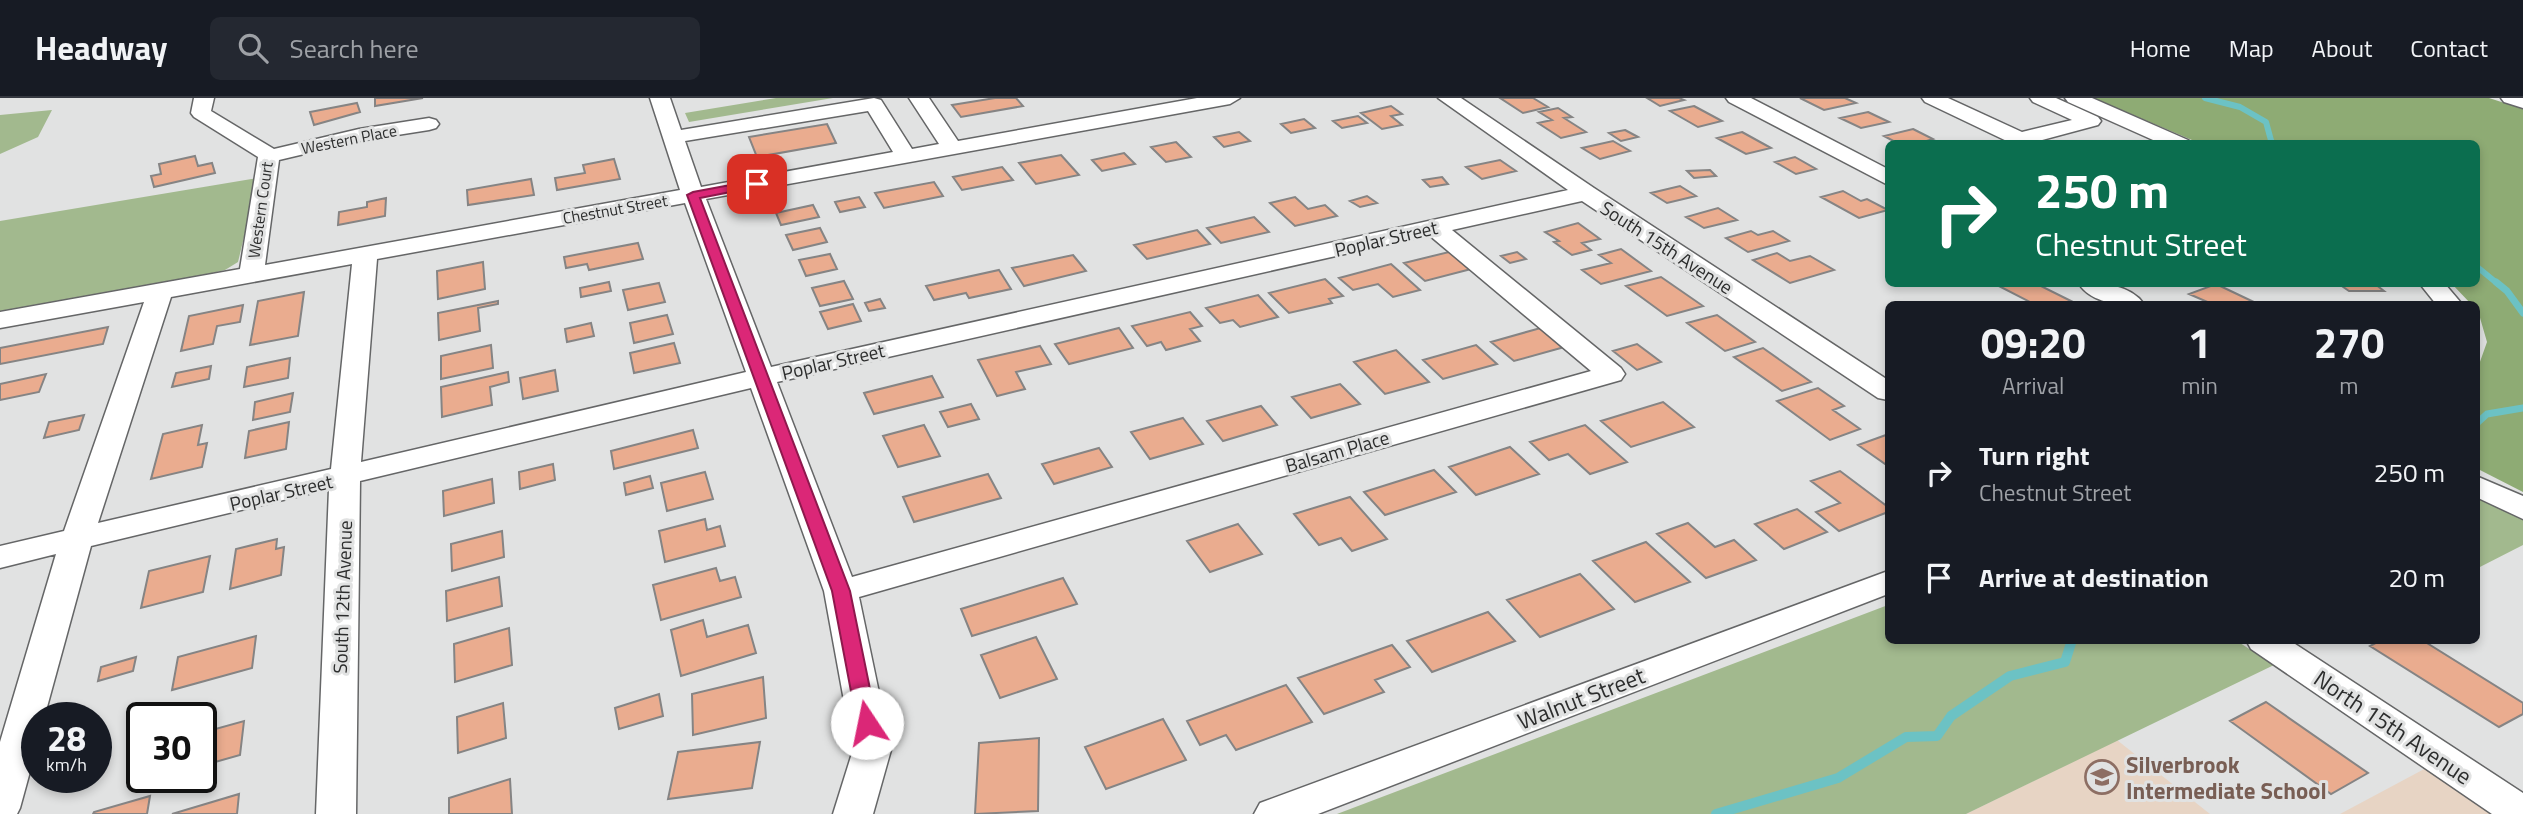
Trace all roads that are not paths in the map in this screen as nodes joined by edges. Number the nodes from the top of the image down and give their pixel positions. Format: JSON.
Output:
{"nodes":[{"id":1,"x":204,"y":98,"type":"edge"},
{"id":2,"x":660,"y":98,"type":"edge"},
{"id":3,"x":913,"y":98,"type":"edge"},
{"id":4,"x":919,"y":98,"type":"edge"},
{"id":5,"x":1230,"y":98,"type":"edge"},
{"id":6,"x":1448,"y":98,"type":"edge"},
{"id":7,"x":1736,"y":98,"type":"edge"},
{"id":8,"x":2040,"y":98,"type":"edge"},
{"id":9,"x":1944,"y":99,"type":"edge"},
{"id":10,"x":874,"y":104,"type":"junction"},
{"id":11,"x":2074,"y":105,"type":"edge"},
{"id":12,"x":429,"y":124,"type":"dead end"},
{"id":13,"x":674,"y":137,"type":"junction"},
{"id":14,"x":2172,"y":140,"type":"edge"},
{"id":15,"x":952,"y":148,"type":"junction"},
{"id":16,"x":269,"y":156,"type":"junction"},
{"id":17,"x":906,"y":157,"type":"junction"},
{"id":18,"x":1885,"y":175,"type":"edge"},
{"id":19,"x":1586,"y":193,"type":"junction"},
{"id":20,"x":693,"y":195,"type":"junction"},
{"id":21,"x":1434,"y":227,"type":"junction"},
{"id":22,"x":365,"y":255,"type":"junction"},
{"id":23,"x":251,"y":275,"type":"junction"},
{"id":24,"x":2097,"y":287,"type":"edge"},
{"id":25,"x":2435,"y":287,"type":"edge"},
{"id":26,"x":160,"y":292,"type":"junction"},
{"id":27,"x":2125,"y":301,"type":"edge"},
{"id":28,"x":2446,"y":301,"type":"edge"},
{"id":29,"x":0,"y":320,"type":"edge"},
{"id":30,"x":761,"y":377,"type":"junction"},
{"id":31,"x":1885,"y":390,"type":"edge"},
{"id":32,"x":345,"y":477,"type":"junction"},
{"id":33,"x":2480,"y":487,"type":"edge"},
{"id":34,"x":2523,"y":509,"type":"edge"},
{"id":35,"x":77,"y":539,"type":"junction"},
{"id":36,"x":0,"y":557,"type":"edge"},
{"id":37,"x":1885,"y":583,"type":"edge"},
{"id":38,"x":841,"y":591,"type":"junction"},
{"id":39,"x":2269,"y":644,"type":"edge"},
{"id":40,"x":0,"y":808,"type":"edge"},
{"id":41,"x":336,"y":814,"type":"edge"},
{"id":42,"x":853,"y":814,"type":"edge"},
{"id":43,"x":1274,"y":814,"type":"edge"},
{"id":44,"x":2523,"y":814,"type":"edge"}],
"edges":[{"from":1,"to":16,"type":"street","name":"Western Court"},
{"from":2,"to":13,"type":"street"},
{"from":3,"to":10,"type":"street"},
{"from":4,"to":15,"type":"street"},
{"from":5,"to":15,"type":"street","name":"Chestnut Street"},
{"from":6,"to":19,"type":"street","name":"South 15th Avenue"},
{"from":7,"to":18,"type":"street"},
{"from":8,"to":11,"type":"street"},
{"from":9,"to":11,"type":"street"},
{"from":10,"to":13,"type":"street"},
{"from":10,"to":17,"type":"street"},
{"from":11,"to":14,"type":"street"},
{"from":12,"to":16,"type":"street","name":"Western Place"},
{"from":13,"to":20,"type":"street"},
{"from":15,"to":17,"type":"street","name":"Chestnut Street"},
{"from":16,"to":23,"type":"street","name":"Western Court"},
{"from":17,"to":20,"type":"street","name":"Chestnut Street"},
{"from":19,"to":21,"type":"street","name":"Poplar Street"},
{"from":19,"to":31,"type":"street","name":"South 15th Avenue"},
{"from":20,"to":22,"type":"street","name":"Chestnut Street"},
{"from":20,"to":30,"type":"street"},
{"from":21,"to":30,"type":"street","name":"Poplar Street"},
{"from":21,"to":38,"type":"street","name":"Balsam Place"},
{"from":22,"to":23,"type":"street","name":"Chestnut Street"},
{"from":22,"to":32,"type":"street","name":"South 12th Avenue"},
{"from":23,"to":26,"type":"street","name":"Chestnut Street"},
{"from":24,"to":27,"type":"street"},
{"from":25,"to":28,"type":"street"},
{"from":26,"to":29,"type":"street","name":"Chestnut Street"},
{"from":26,"to":35,"type":"street"},
{"from":30,"to":32,"type":"street","name":"Poplar Street"},
{"from":30,"to":38,"type":"street"},
{"from":32,"to":35,"type":"street","name":"Poplar Street"},
{"from":32,"to":41,"type":"street","name":"South 12th Avenue"},
{"from":33,"to":34,"type":"street"},
{"from":35,"to":36,"type":"street","name":"Poplar Street"},
{"from":35,"to":40,"type":"street"},
{"from":37,"to":43,"type":"street","name":"Walnut Street"},
{"from":38,"to":42,"type":"street"},
{"from":39,"to":44,"type":"street","name":"North 15th Avenue"}]}
